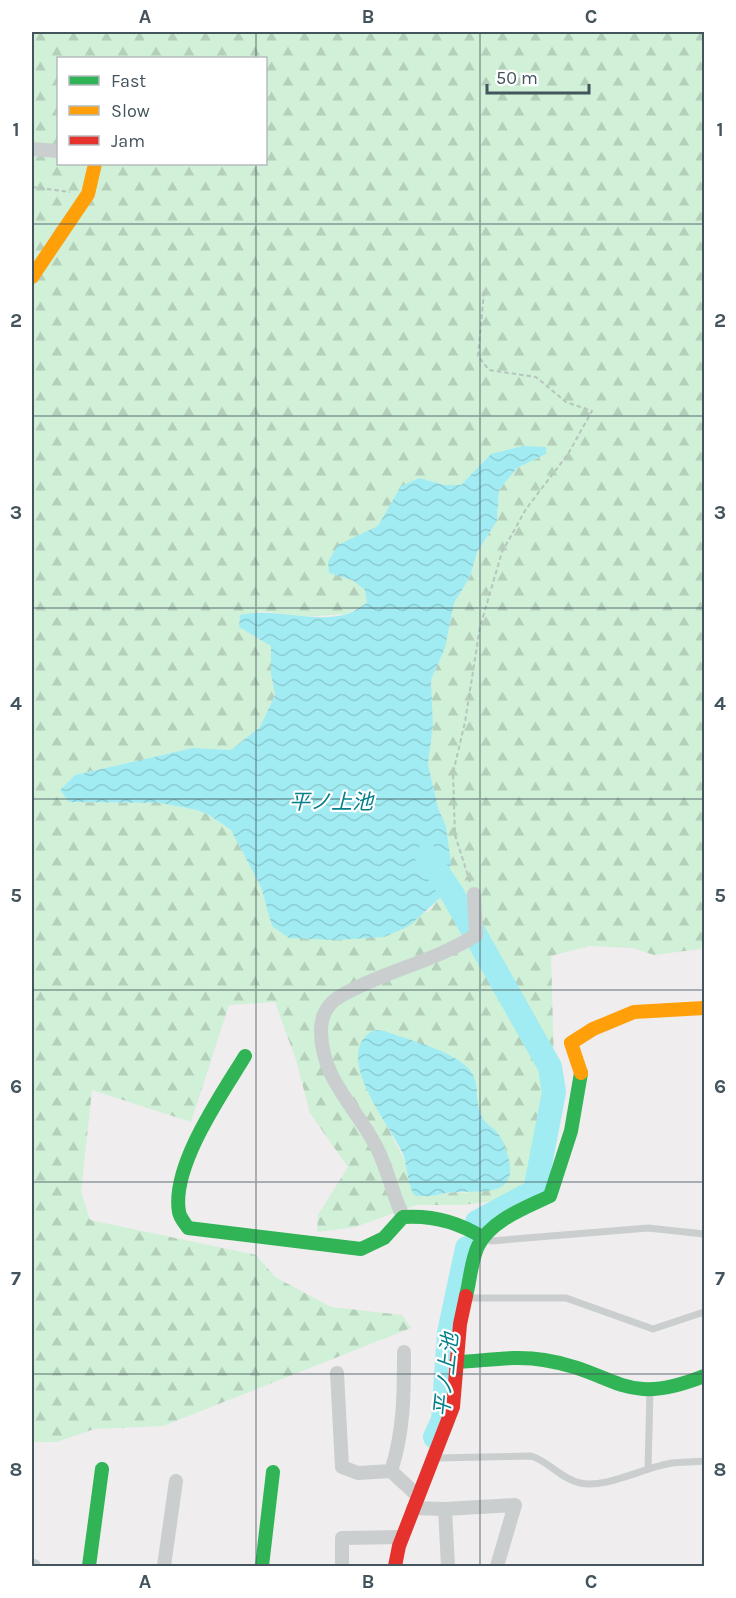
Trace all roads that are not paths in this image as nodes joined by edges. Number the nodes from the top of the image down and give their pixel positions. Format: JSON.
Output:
{"nodes":[{"id":1,"x":32,"y":149,"type":"edge"},
{"id":2,"x":57,"y":151,"type":"edge"},
{"id":3,"x":95,"y":165,"type":"edge"},
{"id":4,"x":32,"y":277,"type":"edge"},
{"id":5,"x":474,"y":894,"type":"road end"},
{"id":6,"x":705,"y":1008,"type":"edge"},
{"id":7,"x":244,"y":1056,"type":"dead end"},
{"id":8,"x":403,"y":1217,"type":"junction"},
{"id":9,"x":705,"y":1234,"type":"edge"},
{"id":10,"x":482,"y":1237,"type":"junction"},
{"id":11,"x":467,"y":1298,"type":"junction"},
{"id":12,"x":705,"y":1312,"type":"edge"},
{"id":13,"x":404,"y":1352,"type":"dead end"},
{"id":14,"x":456,"y":1362,"type":"junction"},
{"id":15,"x":337,"y":1373,"type":"dead end"},
{"id":16,"x":705,"y":1376,"type":"edge"},
{"id":17,"x":650,"y":1391,"type":"junction"},
{"id":18,"x":433,"y":1458,"type":"junction"},
{"id":19,"x":705,"y":1461,"type":"edge"},
{"id":20,"x":102,"y":1469,"type":"dead end"},
{"id":21,"x":648,"y":1469,"type":"junction"},
{"id":22,"x":273,"y":1472,"type":"dead end"},
{"id":23,"x":397,"y":1477,"type":"junction"},
{"id":24,"x":176,"y":1481,"type":"dead end"},
{"id":25,"x":415,"y":1502,"type":"junction"},
{"id":26,"x":446,"y":1509,"type":"junction"},
{"id":27,"x":396,"y":1538,"type":"junction"},
{"id":28,"x":89,"y":1566,"type":"edge"},
{"id":29,"x":164,"y":1566,"type":"edge"},
{"id":30,"x":262,"y":1566,"type":"edge"},
{"id":31,"x":342,"y":1566,"type":"edge"},
{"id":32,"x":395,"y":1566,"type":"edge"},
{"id":33,"x":448,"y":1566,"type":"edge"},
{"id":34,"x":497,"y":1566,"type":"edge"}],
"edges":[{"from":1,"to":2,"type":"street"},
{"from":3,"to":4,"type":"street"},
{"from":5,"to":8,"type":"street"},
{"from":6,"to":10,"type":"street"},
{"from":7,"to":8,"type":"street"},
{"from":8,"to":10,"type":"street"},
{"from":9,"to":10,"type":"lane"},
{"from":10,"to":11,"type":"street"},
{"from":11,"to":12,"type":"lane"},
{"from":11,"to":14,"type":"street"},
{"from":13,"to":23,"type":"street"},
{"from":14,"to":17,"type":"street"},
{"from":14,"to":18,"type":"street"},
{"from":15,"to":23,"type":"street"},
{"from":16,"to":17,"type":"street"},
{"from":17,"to":21,"type":"lane"},
{"from":18,"to":21,"type":"lane"},
{"from":18,"to":25,"type":"street"},
{"from":19,"to":21,"type":"lane"},
{"from":20,"to":28,"type":"street"},
{"from":22,"to":30,"type":"street"},
{"from":23,"to":25,"type":"street"},
{"from":24,"to":29,"type":"street"},
{"from":25,"to":26,"type":"street"},
{"from":25,"to":27,"type":"street"},
{"from":26,"to":33,"type":"street"},
{"from":26,"to":34,"type":"street"},
{"from":27,"to":31,"type":"street"},
{"from":27,"to":32,"type":"street"}]}
